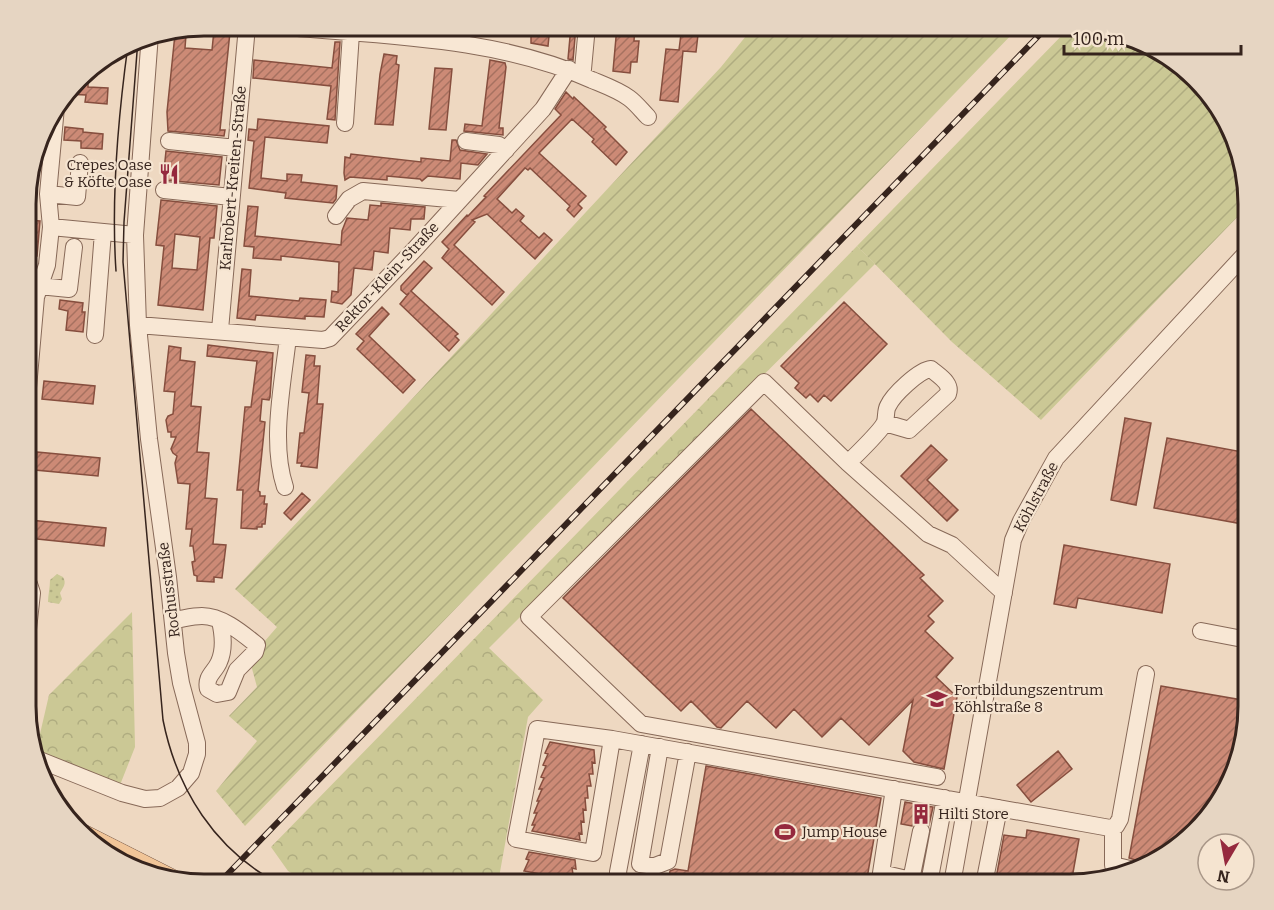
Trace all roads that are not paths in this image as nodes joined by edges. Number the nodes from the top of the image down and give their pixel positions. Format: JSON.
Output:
{"nodes":[{"id":1,"x":246,"y":36,"type":"edge"},
{"id":2,"x":351,"y":36,"type":"edge"},
{"id":3,"x":424,"y":36,"type":"edge"},
{"id":4,"x":586,"y":36,"type":"edge"},
{"id":5,"x":149,"y":45,"type":"edge"},
{"id":6,"x":574,"y":72,"type":"junction"},
{"id":7,"x":648,"y":117,"type":"dead end"},
{"id":8,"x":345,"y":123,"type":"dead end"},
{"id":9,"x":54,"y":127,"type":"edge"},
{"id":10,"x":169,"y":141,"type":"dead end"},
{"id":11,"x":466,"y":141,"type":"dead end"},
{"id":12,"x":236,"y":148,"type":"junction"},
{"id":13,"x":506,"y":150,"type":"junction"},
{"id":14,"x":80,"y":163,"type":"dead end"},
{"id":15,"x":164,"y":190,"type":"dead end"},
{"id":16,"x":48,"y":194,"type":"junction"},
{"id":17,"x":231,"y":197,"type":"junction"},
{"id":18,"x":459,"y":200,"type":"junction"},
{"id":19,"x":336,"y":216,"type":"dead end"},
{"id":20,"x":51,"y":227,"type":"junction"},
{"id":21,"x":103,"y":232,"type":"junction"},
{"id":22,"x":135,"y":235,"type":"junction"},
{"id":23,"x":74,"y":247,"type":"dead end"},
{"id":24,"x":1238,"y":262,"type":"edge"},
{"id":25,"x":39,"y":286,"type":"junction"},
{"id":26,"x":36,"y":297,"type":"edge"},
{"id":27,"x":138,"y":325,"type":"junction"},
{"id":28,"x":220,"y":330,"type":"junction"},
{"id":29,"x":95,"y":335,"type":"dead end"},
{"id":30,"x":288,"y":337,"type":"junction"},
{"id":31,"x":885,"y":423,"type":"dead end"},
{"id":32,"x":848,"y":463,"type":"junction"},
{"id":33,"x":285,"y":487,"type":"dead end"},
{"id":34,"x":1004,"y":592,"type":"junction"},
{"id":35,"x":173,"y":620,"type":"junction"},
{"id":36,"x":220,"y":621,"type":"dead end"},
{"id":37,"x":1201,"y":631,"type":"dead end"},
{"id":38,"x":1238,"y":638,"type":"edge"},
{"id":39,"x":1146,"y":674,"type":"dead end"},
{"id":40,"x":612,"y":739,"type":"junction"},
{"id":41,"x":642,"y":744,"type":"junction"},
{"id":42,"x":660,"y":747,"type":"junction"},
{"id":43,"x":688,"y":752,"type":"junction"},
{"id":44,"x":46,"y":763,"type":"edge"},
{"id":45,"x":937,"y":777,"type":"dead end"},
{"id":46,"x":894,"y":789,"type":"junction"},
{"id":47,"x":945,"y":798,"type":"junction"},
{"id":48,"x":967,"y":802,"type":"junction"},
{"id":49,"x":999,"y":808,"type":"junction"},
{"id":50,"x":1113,"y":828,"type":"junction"},
{"id":51,"x":921,"y":831,"type":"dead end"},
{"id":52,"x":1119,"y":866,"type":"edge"},
{"id":53,"x":618,"y":874,"type":"edge"},
{"id":54,"x":885,"y":874,"type":"edge"},
{"id":55,"x":912,"y":874,"type":"edge"},
{"id":56,"x":931,"y":874,"type":"edge"},
{"id":57,"x":954,"y":874,"type":"edge"},
{"id":58,"x":986,"y":874,"type":"edge"}],
"edges":[{"from":1,"to":12,"type":"street","name":"Karlrobert-Kreiten-Straße"},
{"from":2,"to":8,"type":"street"},
{"from":3,"to":6,"type":"street"},
{"from":4,"to":6,"type":"street"},
{"from":5,"to":22,"type":"street","name":"Rochusstraße"},
{"from":6,"to":7,"type":"street"},
{"from":6,"to":13,"type":"street","name":"Rektor-Klein-Straße"},
{"from":9,"to":16,"type":"street"},
{"from":10,"to":12,"type":"street"},
{"from":11,"to":13,"type":"street"},
{"from":12,"to":17,"type":"street","name":"Karlrobert-Kreiten-Straße"},
{"from":13,"to":18,"type":"street","name":"Rektor-Klein-Straße"},
{"from":14,"to":16,"type":"street"},
{"from":15,"to":17,"type":"street"},
{"from":16,"to":20,"type":"street"},
{"from":17,"to":28,"type":"street","name":"Karlrobert-Kreiten-Straße"},
{"from":18,"to":19,"type":"street"},
{"from":18,"to":30,"type":"street","name":"Rektor-Klein-Straße"},
{"from":20,"to":21,"type":"street"},
{"from":20,"to":25,"type":"street"},
{"from":21,"to":22,"type":"street"},
{"from":21,"to":29,"type":"street"},
{"from":22,"to":27,"type":"street","name":"Rochusstraße"},
{"from":23,"to":25,"type":"street"},
{"from":24,"to":34,"type":"street","name":"Köhlstraße"},
{"from":25,"to":26,"type":"street"},
{"from":27,"to":28,"type":"street","name":"Rektor-Klein-Straße"},
{"from":27,"to":35,"type":"street","name":"Rochusstraße"},
{"from":28,"to":30,"type":"street","name":"Rektor-Klein-Straße"},
{"from":30,"to":33,"type":"street"},
{"from":31,"to":32,"type":"street"},
{"from":32,"to":34,"type":"street"},
{"from":32,"to":45,"type":"street"},
{"from":34,"to":48,"type":"street","name":"Köhlstraße"},
{"from":35,"to":36,"type":"street"},
{"from":35,"to":44,"type":"street","name":"Rochusstraße"},
{"from":37,"to":38,"type":"street"},
{"from":39,"to":50,"type":"street"},
{"from":40,"to":40,"type":"street"},
{"from":40,"to":41,"type":"street"},
{"from":41,"to":42,"type":"street"},
{"from":41,"to":53,"type":"street"},
{"from":42,"to":43,"type":"street"},
{"from":42,"to":43,"type":"street"},
{"from":43,"to":46,"type":"street"},
{"from":46,"to":47,"type":"street"},
{"from":46,"to":54,"type":"street"},
{"from":47,"to":48,"type":"street"},
{"from":47,"to":56,"type":"street"},
{"from":48,"to":49,"type":"street"},
{"from":48,"to":57,"type":"street","name":"Köhlstraße"},
{"from":49,"to":50,"type":"street"},
{"from":49,"to":58,"type":"street"},
{"from":50,"to":52,"type":"street"},
{"from":51,"to":55,"type":"street"}]}
